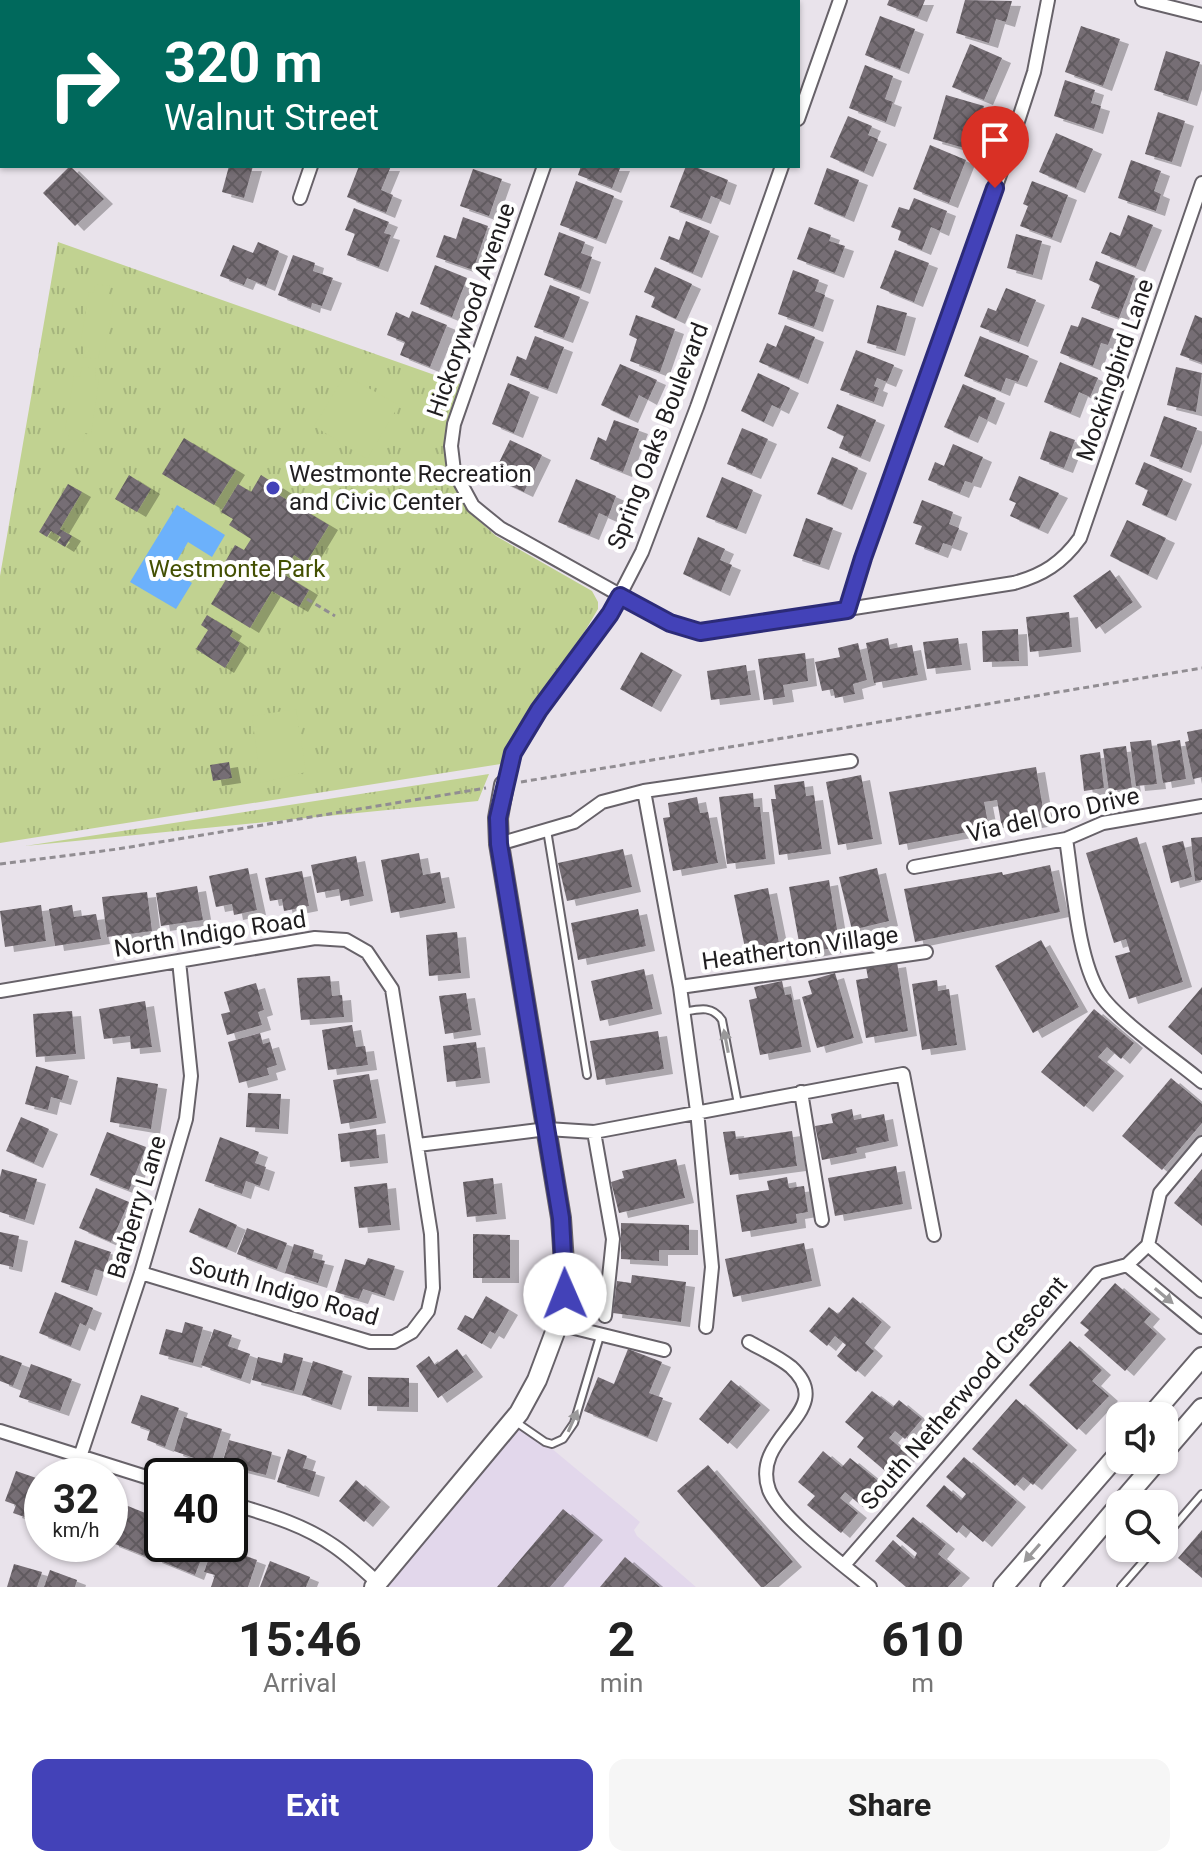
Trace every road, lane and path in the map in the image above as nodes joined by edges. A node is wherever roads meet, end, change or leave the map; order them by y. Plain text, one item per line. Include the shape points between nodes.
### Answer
1 (840, 0) edge
2 (1048, 0) edge
3 (1142, 0) edge
4 (1202, 15) edge
5 (800, 113) edge
6 (310, 168) edge
7 (543, 168) edge
8 (781, 168) edge
9 (1202, 183) edge
10 (300, 198) dead end
11 (1196, 220) edge
12 (620, 596) junction
13 (307, 599) dead end
14 (847, 610) junction
15 (335, 616) dead end
16 (1202, 668) edge
17 (851, 761) dead end
18 (504, 785) junction
19 (644, 791) junction
20 (1202, 806) edge
21 (547, 830) junction
22 (1066, 839) junction
23 (499, 844) junction
24 (0, 864) edge
25 (914, 867) dead end
26 (926, 952) dead end
27 (179, 961) junction
28 (680, 987) junction
29 (0, 991) edge
30 (683, 1012) junction
31 (587, 1075) dead end
32 (1202, 1082) edge
33 (801, 1092) junction
34 (738, 1104) junction
35 (697, 1111) junction
36 (547, 1129) junction
37 (594, 1132) junction
38 (1202, 1143) edge
39 (418, 1145) junction
40 (822, 1220) dead end
41 (934, 1235) dead end
42 (1148, 1245) junction
43 (1127, 1265) junction
44 (141, 1273) junction
45 (1202, 1291) edge
46 (605, 1316) dead end
47 (558, 1324) junction
48 (706, 1327) dead end
49 (1202, 1327) edge
50 (600, 1334) junction
51 (749, 1342) dead end
52 (664, 1350) dead end
53 (1202, 1357) edge
54 (1163, 1402) edge
55 (1202, 1408) edge
56 (513, 1420) junction
57 (0, 1431) edge
58 (1178, 1436) edge
59 (80, 1457) junction
60 (1106, 1468) edge
61 (1146, 1474) edge
62 (144, 1477) edge
63 (1132, 1490) edge
64 (1202, 1494) edge
65 (248, 1509) edge
66 (1065, 1516) junction
67 (1106, 1521) edge
68 (1178, 1522) edge
69 (1091, 1539) junction
70 (1143, 1562) edge
71 (844, 1565) junction
72 (376, 1585) edge
73 (870, 1587) edge
74 (1003, 1587) edge
75 (1050, 1587) edge
76 (1121, 1587) edge

1 - 5 street
2 - 14 street via 1034,72 1006,158
3 - 4 street
6 - 10 street
7 - 12 street, Hickorywood Avenue via 454,424 454,471 473,506 500,528
8 - 12 street, Spring Oaks Boulevard via 656,520
9 - 11 street, Mockingbird Lane
11 - 14 street, Mockingbird Lane via 1080,538 1058,564 1014,583
12 - 14 street via 670,623 700,632
12 - 18 street, Spring Oaks Boulevard via 526,729
13 - 15 path
16 - 18 path
17 - 19 street
18 - 23 street, Spring Oaks Boulevard
18 - 24 path
19 - 21 street via 602,802 574,822
19 - 28 street, Heatherton Village
20 - 22 street, Via del Oro Drive via 1103,823
21 - 23 street
21 - 31 lane
22 - 25 street, Via del Oro Drive
22 - 32 street via 1086,959 1100,994
23 - 36 street, Spring Oaks Boulevard
26 - 28 street, Heatherton Village
27 - 29 street, North Indigo Road
27 - 39 street, North Indigo Road via 315,938 346,940 367,952 392,989
27 - 44 street, Barberry Lane via 191,1076 186,1119
28 - 30 street, Heatherton Village
34 -> 30 lane via 722,1020 705,1009
30 - 35 street, Heatherton Village
33 - 34 street
33 - 40 street
33 - 41 street via 903,1074
34 - 35 street
35 - 37 street
35 - 48 street, Heatherton Village via 712,1267
36 - 37 street
36 - 39 street
36 - 47 street, Spring Oaks Boulevard via 564,1263 565,1294
37 - 46 street via 613,1239
38 - 42 street via 1160,1193
39 - 44 street, South Indigo Road via 433,1288 428,1311 412,1332 394,1342 370,1342
42 - 43 street
42 - 45 street
43 -> 49 street
43 - 71 street, South Netherwood Crescent via 1098,1273
44 - 59 street, Barberry Lane
47 - 50 street
47 - 56 street, Spring Oaks Boulevard via 537,1380
50 - 52 street
56 -> 50 lane via 545,1442 563,1439 574,1423
51 - 71 street via 788,1365 802,1379 807,1396 802,1411 769,1454 769,1491 782,1510
53 - 54 street
55 - 58 street
56 - 72 street, Spring Oaks Boulevard
57 - 59 street
59 - 62 street
60 - 66 street
61 - 63 street
64 - 68 lane
65 - 72 street via 312,1532
66 - 69 street
66 -> 74 street
67 - 69 street
69 - 75 street
70 - 76 lane
71 - 73 street

